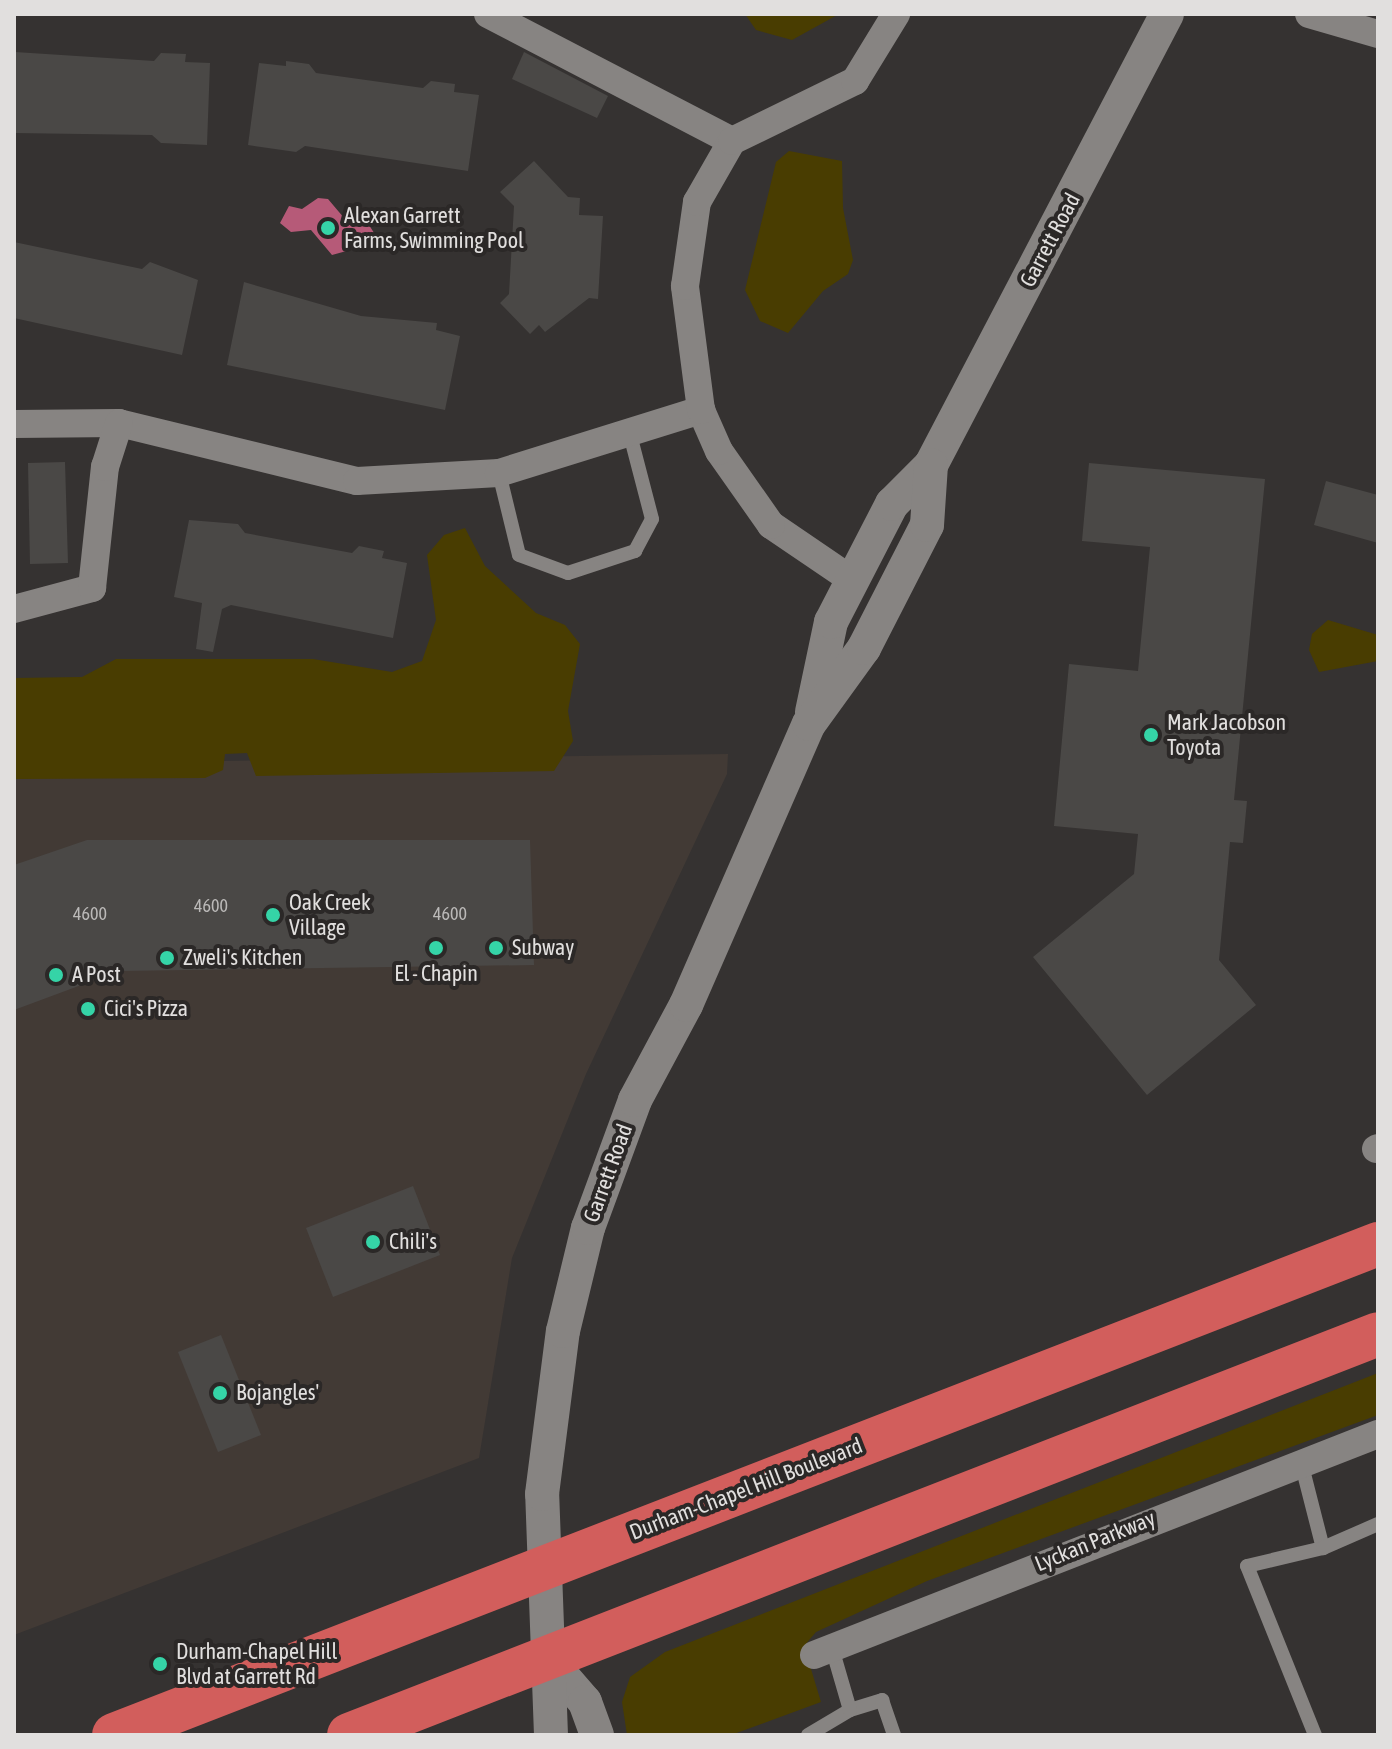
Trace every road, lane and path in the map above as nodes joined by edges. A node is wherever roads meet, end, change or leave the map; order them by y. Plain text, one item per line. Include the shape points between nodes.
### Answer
1 (488, 14) edge
2 (896, 14) edge
3 (1167, 14) edge
4 (1309, 14) edge
5 (1378, 34) edge
6 (732, 141) junction
7 (701, 410) junction
8 (119, 423) junction
9 (14, 424) edge
10 (629, 431) junction
11 (931, 465) junction
12 (499, 473) junction
13 (852, 580) junction
14 (14, 609) edge
15 (809, 724) junction
16 (1378, 1244) edge
17 (1378, 1334) edge
18 (1378, 1434) edge
19 (1301, 1462) junction
20 (1378, 1524) edge
21 (1323, 1548) junction
22 (541, 1569) junction
23 (823, 1652) joint
24 (547, 1658) junction
25 (850, 1710) junction
26 (114, 1735) edge
27 (349, 1735) edge
28 (551, 1735) edge
29 (597, 1735) edge
30 (808, 1735) edge
31 (894, 1735) edge
32 (1315, 1735) edge

1 - 6 street via 514,22
2 - 6 street via 855,81
3 - 11 street, Garrett Road
4 - 5 street
6 - 7 street via 697,202 689,242 685,286
7 - 10 street
7 - 13 street via 719,451 771,525
8 - 9 street
8 - 12 street via 357,481
8 - 14 street via 105,467 92,588
10 - 12 street
10 - 12 lane via 652,519 635,551 568,573 519,555
11 - 13 street, Garrett Road via 892,504
11 - 15 street, Garrett Road via 927,525 864,648
13 - 15 street, Garrett Road via 831,622
15 - 22 street, Garrett Road via 686,1005 635,1100 588,1228 553,1389
16 - 22 highway, Durham-Chapel Hill Boulevard
17 - 24 highway
18 - 19 street, Lyckan Parkway
19 - 21 lane
19 - 23 street, Lyckan Parkway
20 - 21 lane
21 - 32 lane via 1247,1566
22 - 24 street, Garrett Road
22 - 26 highway, Durham-Chapel Hill Boulevard
23 - 25 lane
24 - 27 highway
24 - 28 street, Garrett Road
24 - 29 street via 585,1702
25 - 30 lane
25 - 31 lane via 882,1700

